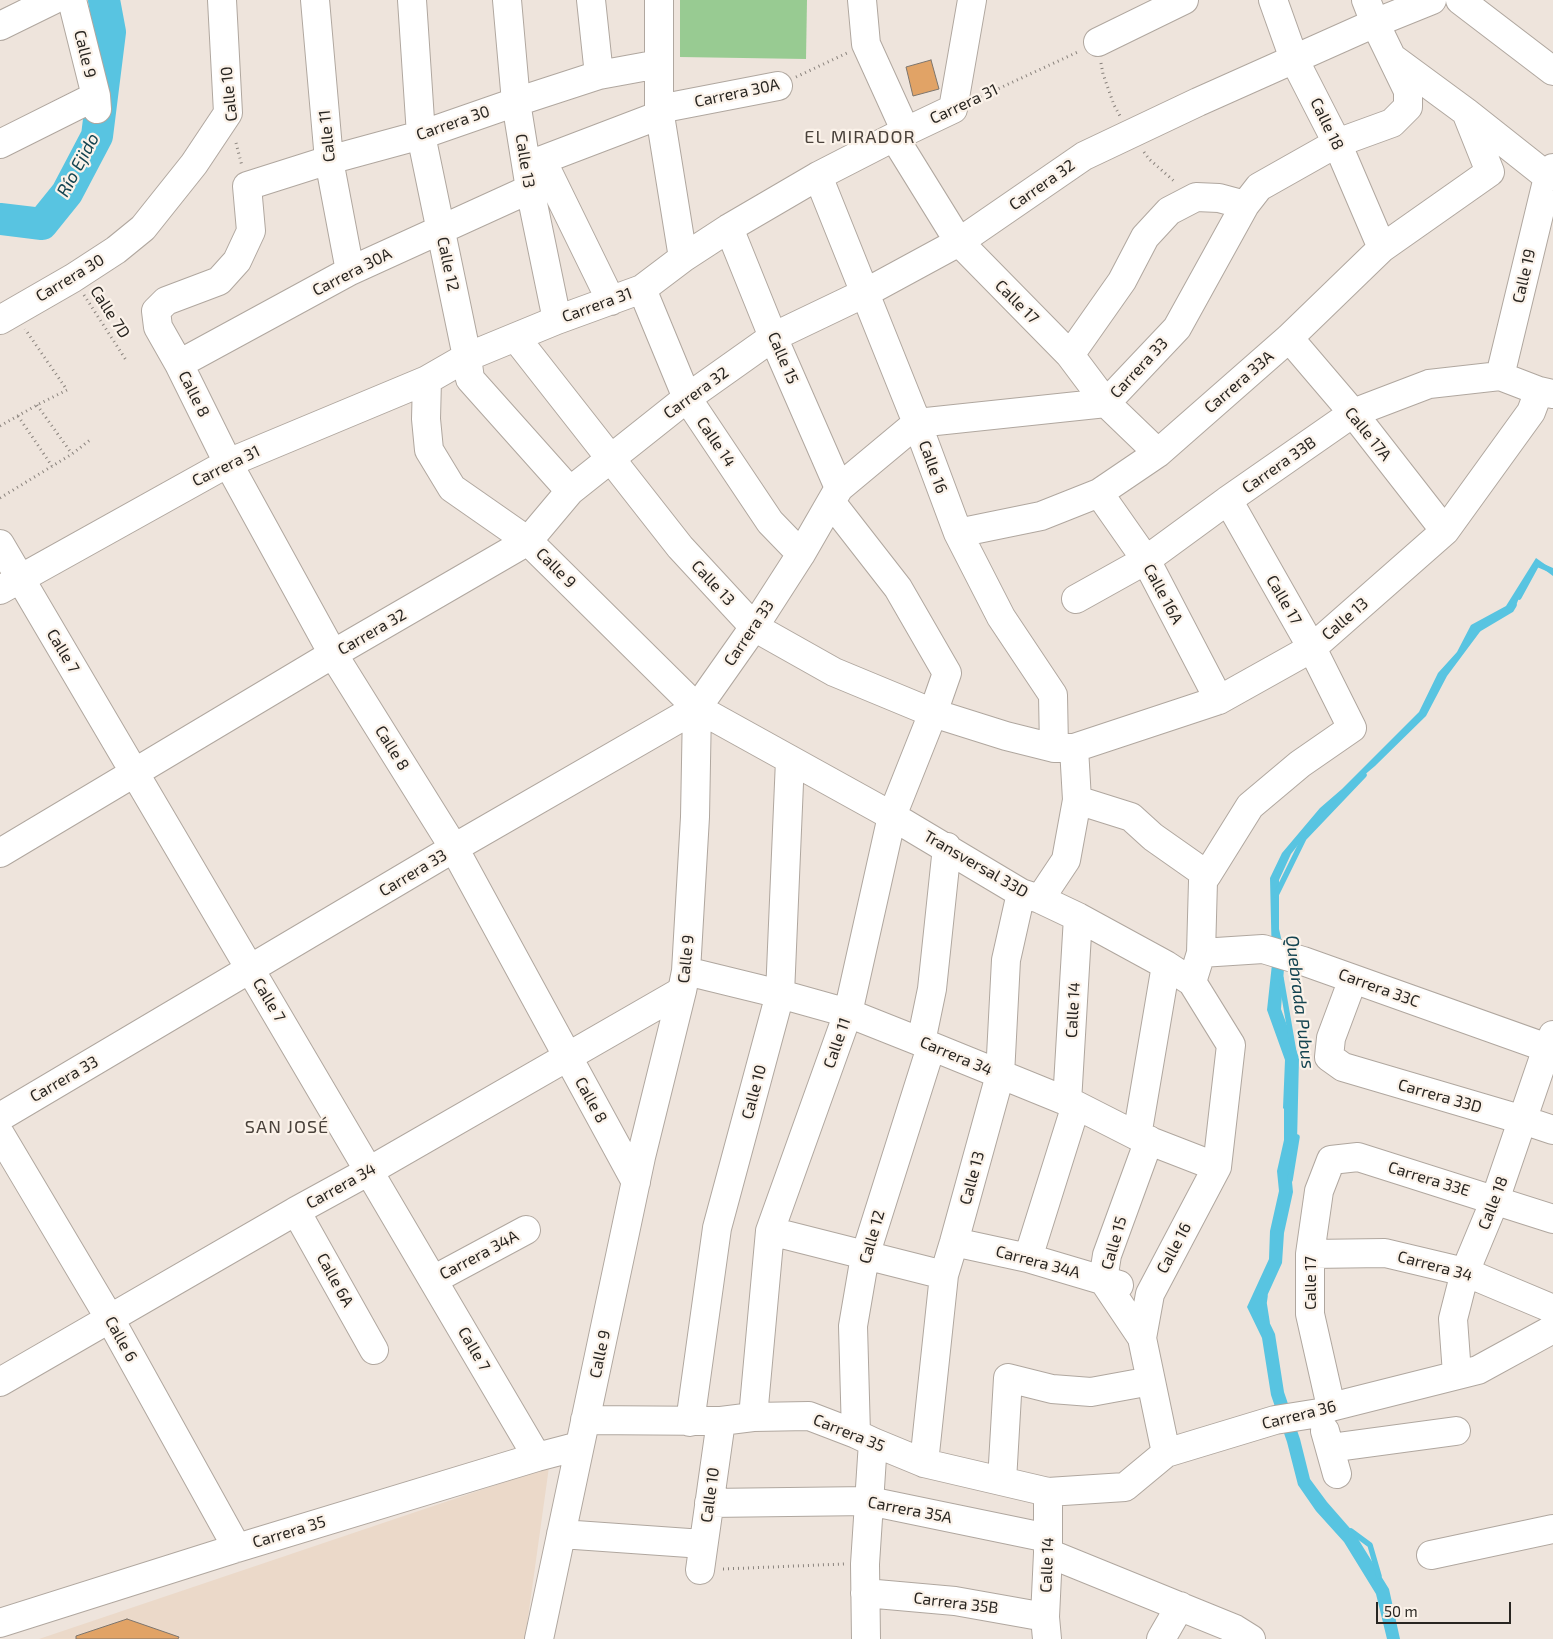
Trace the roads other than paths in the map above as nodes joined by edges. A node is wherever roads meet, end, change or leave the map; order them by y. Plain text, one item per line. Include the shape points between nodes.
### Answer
1 (53, 0) edge
2 (72, 0) edge
3 (222, 0) edge
4 (315, 0) edge
5 (412, 0) edge
6 (507, 0) edge
7 (592, 0) edge
8 (659, 0) edge
9 (862, 0) edge
10 (972, 0) edge
11 (1184, 0) edge
12 (1273, 0) edge
13 (1432, 0) edge
14 (1460, 0) edge
15 (1370, 11) edge
16 (0, 26) edge
17 (1098, 42) road end
18 (1391, 56) junction
19 (1294, 59) junction
20 (659, 64) junction
21 (1553, 71) edge
22 (599, 75) junction
23 (778, 86) road end
24 (516, 102) junction
25 (1408, 107) joint
26 (660, 112) junction
27 (1466, 112) junction
28 (228, 113) joint
29 (900, 134) junction
30 (421, 135) junction
31 (1337, 143) junction
32 (0, 144) edge
33 (329, 160) junction
34 (533, 171) junction
35 (1551, 172) edge
36 (818, 176) junction
37 (1244, 205) junction
38 (440, 228) junction
39 (729, 228) junction
40 (1543, 239) edge
41 (959, 242) junction
42 (1382, 248) junction
43 (683, 258) junction
44 (350, 271) junction
45 (642, 289) junction
46 (865, 293) junction
47 (611, 301) junction
48 (156, 310) joint
49 (7, 316) edge
50 (557, 320) junction
51 (774, 337) junction
52 (516, 338) junction
53 (1288, 338) junction
54 (1070, 355) junction
55 (467, 358) junction
56 (179, 364) junction
57 (1500, 376) junction
58 (427, 380) junction
59 (1546, 392) edge
60 (687, 398) junction
61 (1106, 403) junction
62 (1353, 413) junction
63 (917, 423) junction
64 (1158, 453) junction
65 (610, 458) junction
66 (228, 463) junction
67 (570, 491) junction
68 (1099, 494) junction
69 (835, 495) junction
70 (1228, 500) junction
71 (1445, 531) junction
72 (958, 533) junction
73 (528, 541) junction
74 (0, 544) edge
75 (800, 554) junction
76 (1146, 560) junction
77 (10, 584) edge
78 (1076, 599) dead end
79 (754, 627) junction
80 (1312, 648) junction
81 (333, 654) junction
82 (947, 673) joint
83 (1219, 700) junction
84 (697, 708) junction
85 (933, 713) junction
86 (1064, 748) junction
87 (790, 760) junction
88 (135, 772) junction
89 (1077, 800) junction
90 (892, 816) junction
91 (946, 847) junction
92 (454, 848) junction
93 (0, 853) edge
94 (1207, 874) junction
95 (1030, 896) junction
96 (1078, 917) junction
97 (1201, 953) junction
98 (1166, 965) junction
99 (251, 970) junction
100 (1353, 979) junction
101 (684, 981) junction
102 (1192, 982) junction
103 (780, 994) junction
104 (848, 1014) junction
105 (926, 1044) junction
106 (1551, 1044) edge
107 (1231, 1045) joint
108 (567, 1057) junction
109 (1000, 1075) junction
110 (1072, 1104) junction
111 (0, 1117) edge
112 (1523, 1120) junction
113 (1553, 1130) edge
114 (0, 1134) edge
115 (1143, 1138) junction
116 (1331, 1160) joint
117 (1217, 1167) junction
118 (369, 1171) junction
119 (636, 1182) junction
120 (1495, 1200) junction
121 (296, 1211) junction
122 (1553, 1220) edge
123 (526, 1230) dead end
124 (770, 1231) junction
125 (954, 1242) junction
126 (1310, 1254) junction
127 (865, 1256) junction
128 (1028, 1258) junction
129 (1464, 1272) junction
130 (944, 1275) junction
131 (433, 1280) junction
132 (1103, 1280) junction
133 (1150, 1294) junction
134 (1553, 1308) edge
135 (110, 1319) junction
136 (1553, 1329) edge
137 (1142, 1338) junction
138 (374, 1350) dead end
139 (1457, 1374) junction
140 (1151, 1381) junction
141 (0, 1382) edge
142 (1306, 1414) junction
143 (753, 1417) junction
144 (585, 1420) junction
145 (721, 1421) junction
146 (690, 1422) junction
147 (1456, 1431) dead end
148 (865, 1438) junction
149 (579, 1446) junction
150 (1330, 1448) junction
151 (1166, 1453) junction
152 (537, 1456) junction
153 (924, 1463) junction
154 (1337, 1474) dead end
155 (1002, 1481) junction
156 (1048, 1492) junction
157 (869, 1501) junction
158 (709, 1503) junction
159 (1553, 1529) edge
160 (561, 1534) junction
161 (1048, 1545) junction
162 (237, 1548) junction
163 (1431, 1555) dead end
164 (865, 1593) junction
165 (1180, 1606) junction
166 (0, 1623) edge
167 (1050, 1632) edge
168 (539, 1639) edge
169 (866, 1639) edge
170 (1161, 1639) edge
171 (1251, 1639) edge

1 - 16 street
2 - 32 street, Calle 9 via 96,103
3 - 28 street, Calle 10
4 - 33 street, Calle 11
5 - 30 street, Calle 12
6 - 24 street, Calle 13
7 - 22 street
8 - 20 street
9 - 29 street, Calle 17 via 866,44
10 - 29 street, Carrera 31 via 953,109
11 - 17 street
12 - 19 street, Calle 18
13 - 15 street, Carrera 32
14 - 21 street
15 - 18 street, Calle 19
15 - 19 street, Carrera 32
18 - 25 street, Calle 19 via 1408,91
18 - 27 street, Calle 19
19 - 31 street, Calle 18
19 - 41 street, Carrera 32 via 1084,156
20 - 22 street, Carrera 30
20 - 26 street
22 - 24 street, Carrera 30
23 - 26 street, Carrera 30A
24 - 30 street, Carrera 30
24 - 34 street, Calle 13
25 - 31 street, Carrera 33 via 1392,123
26 - 34 street, Carrera 30A
26 - 43 street
27 - 35 street, Calle 19
27 - 42 street, Carrera 33A via 1490,172
28 - 49 street, Carrera 30 via 194,164 143,228 73,278
29 - 36 street, Carrera 31
29 - 41 street, Calle 17
30 - 33 street, Carrera 30
30 - 38 street, Calle 12
31 - 37 street, Carrera 33 via 1259,187
31 - 42 street, Calle 18
33 - 44 street, Calle 11
33 - 48 street, Carrera 30 via 247,186 251,232 237,261 219,281 166,301
34 - 38 street, Carrera 30A
34 - 47 street
34 - 50 street, Calle 13
35 - 40 street, Calle 19
36 - 39 street, Carrera 31
36 - 46 street, Calle 16
37 - 54 street via 1219,198 1196,197 1169,211 1145,237 1122,281
37 - 61 street, Carrera 33 via 1177,328
38 - 44 street, Carrera 30A
38 - 55 street, Calle 12
39 - 43 street, Carrera 31
39 - 51 street, Calle 15
40 - 57 street, Calle 19
41 - 46 street, Carrera 32
41 - 54 street, Calle 17
42 - 53 street, Carrera 33A
43 - 45 street, Carrera 31
44 - 56 street, Carrera 30A
45 - 47 street, Carrera 31
45 - 60 street, Calle 14
46 - 51 street, Carrera 32
46 - 63 street, Calle 16
47 - 50 street, Carrera 31
48 - 56 street, Calle 8 via 158,327
50 - 52 street, Carrera 31
51 - 60 street, Carrera 32
51 - 69 street, Calle 15
52 - 55 street, Carrera 31
52 - 65 street, Calle 13
53 - 62 street, Calle 17A
53 - 64 street, Carrera 33A
54 - 61 street, Calle 17
55 - 58 street, Carrera 31
55 - 67 street, Calle 12 via 470,379
56 - 66 street, Calle 8
57 - 59 street
57 - 62 street, Carrera 33B via 1429,384
58 - 66 street, Carrera 31
58 - 73 street, Calle 9 via 429,450 452,488
59 - 71 street, Calle 13
60 - 65 street, Carrera 32
60 - 75 street, Calle 14 via 770,522
61 - 63 street, Carrera 33
61 - 64 street, Calle 17
62 - 70 street, Carrera 33B
62 - 71 street, Calle 17A
63 - 69 street, Carrera 33
63 - 72 street, Calle 16
64 - 68 street, Carrera 33A
65 - 67 street, Carrera 32
65 - 79 street, Calle 13 via 680,547
66 - 77 street, Carrera 31
66 - 81 street, Calle 8
67 - 73 street, Carrera 32
68 - 72 street, Carrera 33A via 1041,516
68 - 76 street, Calle 16A
69 - 75 street, Carrera 33
69 - 82 street, Calle 15 via 898,588
70 - 76 street, Carrera 33B
70 - 80 street, Calle 17
71 - 80 street, Calle 13
72 - 86 street, Calle 16 via 1001,617 1053,695
73 - 81 street, Carrera 32
73 - 84 street, Calle 9
74 - 77 street, Calle 7
75 - 79 street, Carrera 33
76 - 78 street, Carrera 33B
76 - 83 street, Calle 16A
77 - 88 street, Calle 7
79 - 84 street, Carrera 33
79 - 85 street, Calle 13 via 834,672
80 - 83 street, Calle 13
80 - 94 street, Calle 17 via 1352,728 1300,764 1250,806
81 - 88 street, Carrera 32
81 - 92 street, Calle 8
82 - 85 street, Calle 11
83 - 86 street, Calle 13
84 - 87 street, Transversal 33D
84 - 92 street, Carrera 33
84 - 101 street, Calle 9 via 695,817
85 - 86 street, Calle 13 via 1006,736
85 - 90 street, Calle 11
86 - 89 street, Calle 13
87 - 90 street, Transversal 33D
87 - 103 street, Calle 10
88 - 93 street, Carrera 32
88 - 99 street, Calle 7
89 - 94 street via 1131,817 1153,837
89 - 95 street, Calle 13 via 1066,860
90 - 91 street, Transversal 33D
90 - 104 street, Calle 11
91 - 95 street, Transversal 33D
91 - 105 street, Calle 12
92 - 99 street, Carrera 33
92 - 108 street, Calle 8
94 - 97 street via 1203,881
95 - 96 street, Transversal 33D
95 - 109 street, Calle 13 via 1006,960
96 - 98 street, Transversal 33D
96 - 110 street, Calle 14
97 - 100 street, Carrera 33C via 1284,955
97 - 102 street
98 - 102 street, Transversal 33D
98 - 115 street, Calle 15
99 - 111 street, Carrera 33
99 - 118 street, Calle 7
100 - 106 street, Carrera 33C
100 - 112 street, Carrera 33D via 1331,1038 1329,1057 1343,1067
101 - 103 street, Carrera 34
101 - 108 street, Carrera 34
101 - 119 street, Calle 9
102 - 107 street, Transversal 33D
103 - 104 street, Carrera 34
103 - 146 street, Calle 10 via 718,1228
104 - 105 street, Carrera 34
104 - 124 street, Calle 11
105 - 109 street, Carrera 34
105 - 127 street, Calle 12
106 - 112 street, Calle 18
107 - 117 street, Calle 16
108 - 118 street, Carrera 34
108 - 119 street, Calle 8
109 - 110 street, Carrera 34
109 - 125 street, Calle 13
110 - 115 street, Carrera 34
110 - 128 street, Calle 14
112 - 113 street, Carrera 33D
112 - 120 street, Calle 18
114 - 135 street, Calle 6
115 - 117 street, Carrera 34
115 - 132 street, Calle 15 via 1107,1255
116 - 120 street, Carrera 33E via 1358,1158
116 - 126 street, Calle 17 via 1319,1191
117 - 133 street, Calle 16
118 - 121 street, Carrera 34
118 - 131 street, Calle 7
119 - 144 street, Calle 9
120 - 122 street, Carrera 33E
120 - 129 street, Calle 18
121 - 135 street, Carrera 34
121 - 138 street, Calle 6A
123 - 131 street, Carrera 34A
124 - 127 street
124 - 143 street, Calle 11
125 - 128 street, Carrera 34A
125 - 130 street, Calle 13
126 - 129 street, Carrera 34 via 1384,1253
126 - 142 street, Calle 17
127 - 130 street
127 - 148 street, Calle 12 via 854,1326
128 - 132 street, Carrera 34A
129 - 134 street, Carrera 34
129 - 139 street, Calle 18 via 1453,1319
130 - 153 street, Calle 13
131 - 152 street, Calle 7
132 - 133 street, Carrera 34A
132 - 137 street, Calle 15
133 - 137 street, Calle 16
135 - 141 street, Carrera 34
135 - 162 street, Calle 6
136 - 139 street, Carrera 36 via 1478,1370
137 - 140 street, Calle 16
139 - 142 street, Carrera 36
140 - 151 street, Calle 16
140 - 155 street via 1090,1392 1052,1389 1008,1378
142 - 150 street, Calle 17
142 - 151 street, Carrera 36
143 - 145 street, Carrera 35
143 - 148 street, Carrera 35 via 809,1416
144 - 146 street, Carrera 35
144 - 149 street, Calle 9
145 - 146 street, Carrera 35
145 - 158 street, Calle 10
147 - 150 street
148 - 153 street, Carrera 35
148 - 157 street, Calle 12
149 - 152 street, Carrera 35
149 - 160 street, Calle 9
150 - 154 street, Calle 17
151 - 156 street, Carrera 36 via 1125,1487
152 - 162 street, Carrera 35
153 - 155 street, Carrera 35
155 - 156 street, Carrera 35
156 - 161 street, Calle 14
157 - 158 street, Carrera 35A
157 - 161 street, Carrera 35A
157 - 164 street, Calle 12
158 - 160 street, Calle 10 via 701,1557
159 - 163 street
160 - 168 street, Calle 9
161 - 165 street, Carrera 35A
161 - 167 street, Calle 14
162 - 166 street, Carrera 35
164 - 167 street, Carrera 35B via 955,1601
164 - 169 street, Calle 12
165 - 170 street
165 - 171 street, Carrera 35A

